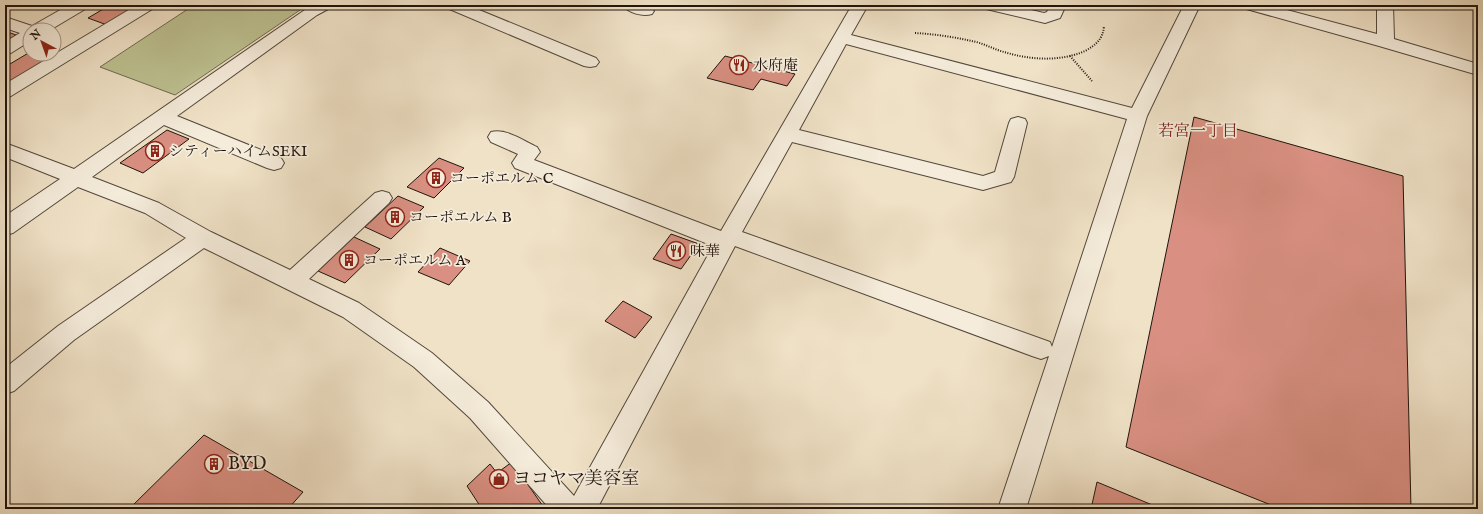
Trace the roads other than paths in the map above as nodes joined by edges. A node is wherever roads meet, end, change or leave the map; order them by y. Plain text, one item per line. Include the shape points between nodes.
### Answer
1 (81, 5) edge
2 (148, 5) edge
3 (324, 5) edge
4 (452, 5) edge
5 (631, 5) edge
6 (860, 5) edge
7 (991, 5) edge
8 (1058, 5) edge
9 (1192, 5) edge
10 (1249, 5) edge
11 (1385, 5) edge
12 (646, 11) dead end
13 (5, 22) edge
14 (52, 22) edge
15 (22, 28) edge
16 (842, 38) junction
17 (22, 39) edge
18 (1385, 42) junction
19 (5, 49) edge
20 (590, 62) dead end
21 (1478, 70) edge
22 (5, 92) edge
23 (1138, 116) junction
24 (162, 117) junction
25 (1018, 123) dead end
26 (787, 134) junction
27 (498, 137) dead end
28 (5, 150) edge
29 (274, 163) dead end
30 (76, 178) junction
31 (382, 198) dead end
32 (5, 227) edge
33 (203, 238) junction
34 (728, 239) junction
35 (293, 281) junction
36 (1041, 349) dead end
37 (5, 383) edge
38 (568, 509) edge
39 (582, 509) edge
40 (1012, 509) edge

1 - 14 street
2 - 22 street
3 - 24 street
4 - 20 street
5 - 12 street
6 - 16 street
7 - 8 street via 1046,18 1054,15
9 - 23 street
10 - 18 street
11 - 18 street
13 - 15 street
16 - 23 street
16 - 26 street
17 - 19 street
18 - 21 street
23 - 40 street
24 - 29 street
24 - 30 street
25 - 26 street via 1004,177 984,183
26 - 34 street
27 - 34 street via 530,152 522,162
28 - 30 street
30 - 32 street
30 - 33 street via 152,208
31 - 35 street
33 - 35 street
33 - 37 street via 66,333
34 - 36 street
34 - 39 street
35 - 38 street via 351,310 423,360 479,410

